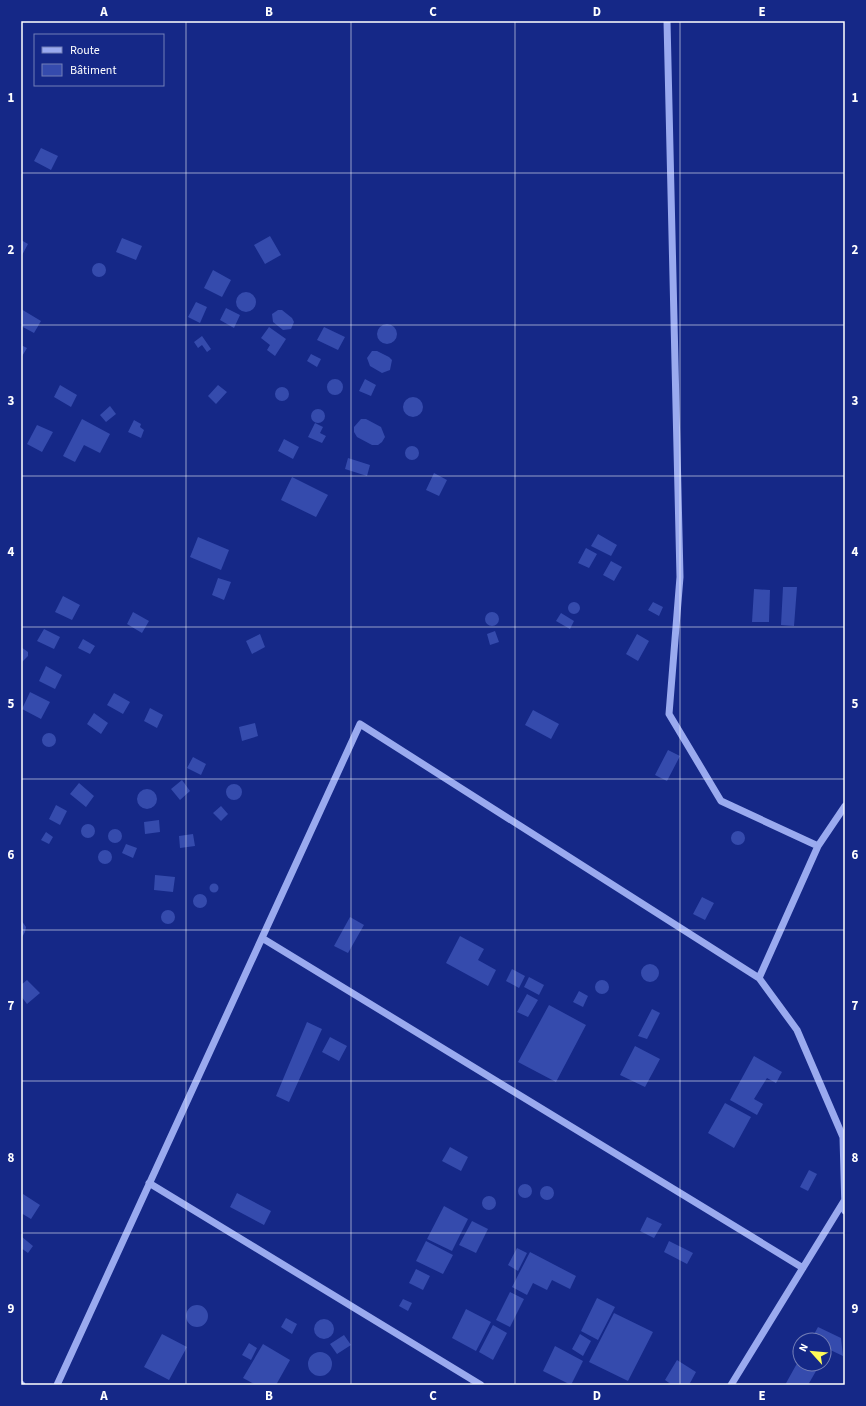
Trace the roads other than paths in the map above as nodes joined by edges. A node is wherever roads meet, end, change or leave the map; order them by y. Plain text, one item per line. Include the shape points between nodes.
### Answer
1 (667, 21) edge
2 (845, 806) edge
3 (818, 846) junction
4 (262, 938) junction
5 (759, 978) junction
6 (149, 1183) junction
7 (844, 1201) junction
8 (845, 1211) edge
9 (803, 1268) junction
10 (56, 1385) edge
11 (481, 1385) edge
12 (731, 1385) edge

1 - 3 street via 680,576 669,714 721,801
2 - 3 street
3 - 5 street
4 - 5 street via 360,724
4 - 6 street
4 - 9 street
5 - 7 street via 797,1030 843,1137
6 - 10 street
6 - 11 street
7 - 8 street
7 - 9 street
9 - 12 street

